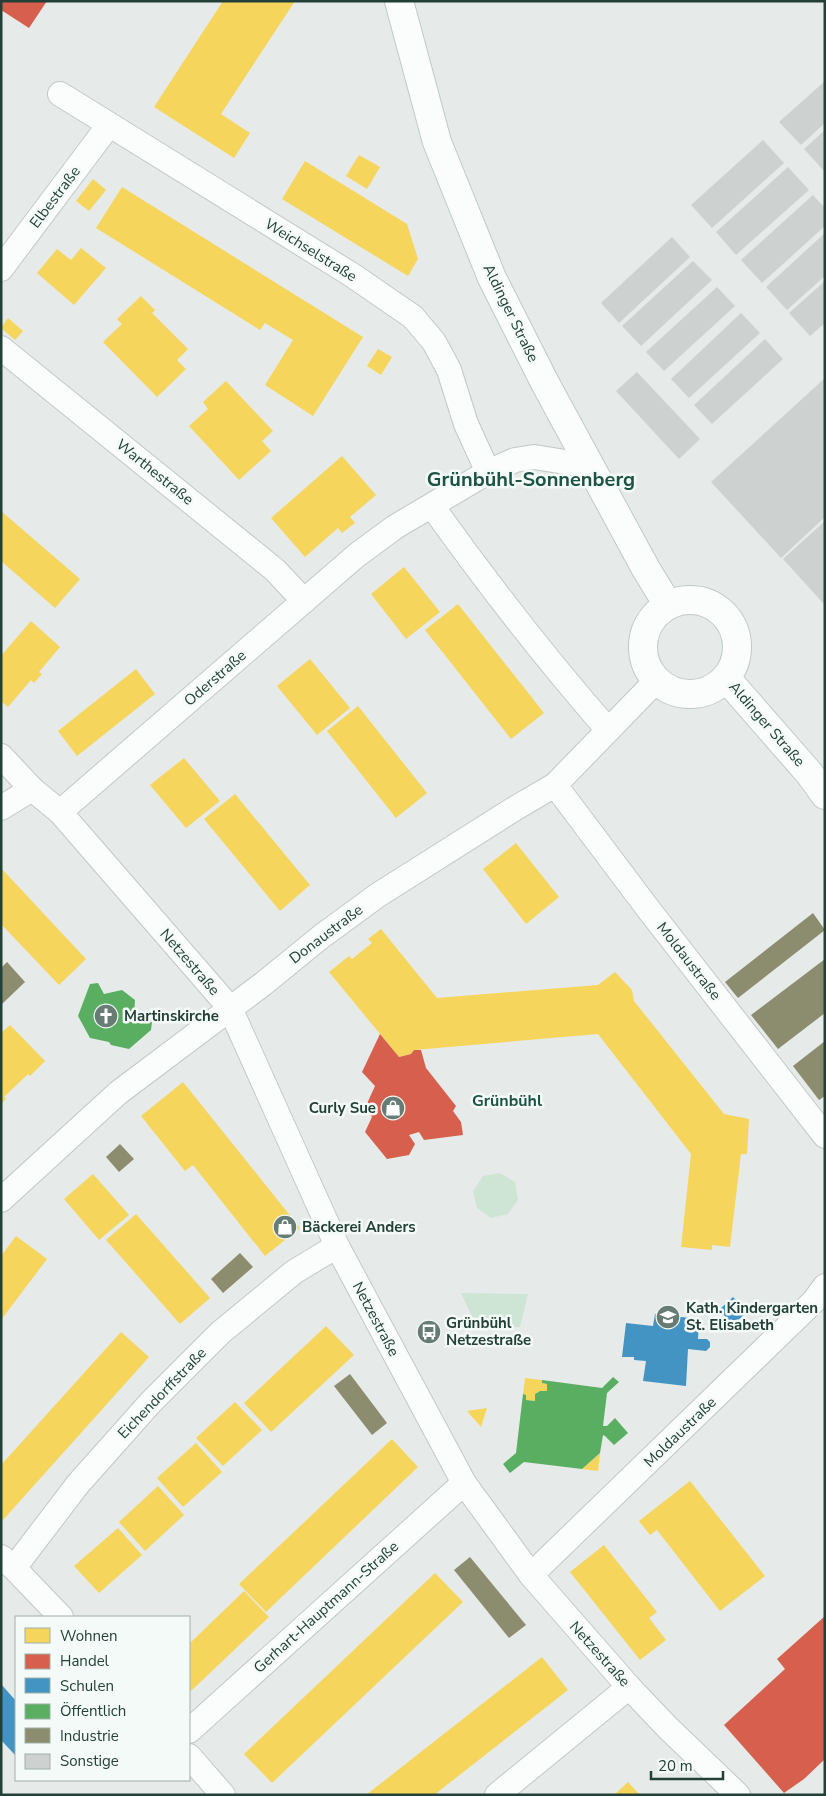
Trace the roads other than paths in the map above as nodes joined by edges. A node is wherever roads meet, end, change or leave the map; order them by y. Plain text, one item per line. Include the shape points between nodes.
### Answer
1 (399, 1) edge
2 (60, 94) dead end
3 (109, 125) junction
4 (1, 269) edge
5 (1, 348) edge
6 (590, 466) junction
7 (488, 472) junction
8 (432, 506) junction
9 (304, 601) junction
10 (668, 605) junction
11 (726, 678) junction
12 (656, 680) junction
13 (608, 730) junction
14 (1, 756) edge
15 (555, 785) junction
16 (32, 789) junction
17 (825, 795) edge
18 (1, 808) edge
19 (60, 812) junction
20 (230, 1008) junction
21 (825, 1136) edge
22 (1, 1200) edge
23 (337, 1246) junction
24 (825, 1286) edge
25 (464, 1483) junction
26 (8, 1563) edge
27 (531, 1576) junction
28 (60, 1616) edge
29 (629, 1687) junction
30 (190, 1730) edge
31 (190, 1757) edge
32 (223, 1795) edge
33 (497, 1795) edge
34 (738, 1795) edge

1 - 6 main road, Aldinger Straße via 437,142 468,221 492,278
2 - 3 street, Weichselstraße
3 - 4 street, Elbestraße
3 - 7 street, Weichselstraße via 352,275 413,317 434,342 449,370 466,424
5 - 9 street, Warthestraße via 275,570
6 - 7 street, Oderstraße via 534,458 514,460
6 - 10 main road, Aldinger Straße
7 - 8 street, Oderstraße
8 - 9 street, Oderstraße via 372,544
8 - 13 street
9 - 19 street, Oderstraße
10 - 11 main road via 683,600 699,600 715,606 727,618 734,628 737,654
10 - 12 main road via 647,626 643,640 645,661
11 - 12 main road via 714,688 692,694 669,689
11 - 17 main road, Aldinger Straße
12 - 13 street, Donaustraße
13 - 15 street, Donaustraße
14 - 16 street
15 - 20 street, Donaustraße via 378,895
15 - 21 street, Moldaustraße
16 - 18 street
16 - 19 street
19 - 20 street, Netzestraße
20 - 22 street, Donaustraße via 118,1093
20 - 23 street, Netzestraße
23 - 25 street, Netzestraße
23 - 26 street, Eichendorffstraße via 294,1272 220,1333 165,1388
24 - 27 street, Moldaustraße via 814,1301 722,1392
25 - 27 street, Netzestraße
25 - 30 street, Gerhart-Hauptmann-Straße
26 - 28 street
27 - 29 street, Netzestraße
29 - 33 street
29 - 34 street, Netzestraße
31 - 32 street

